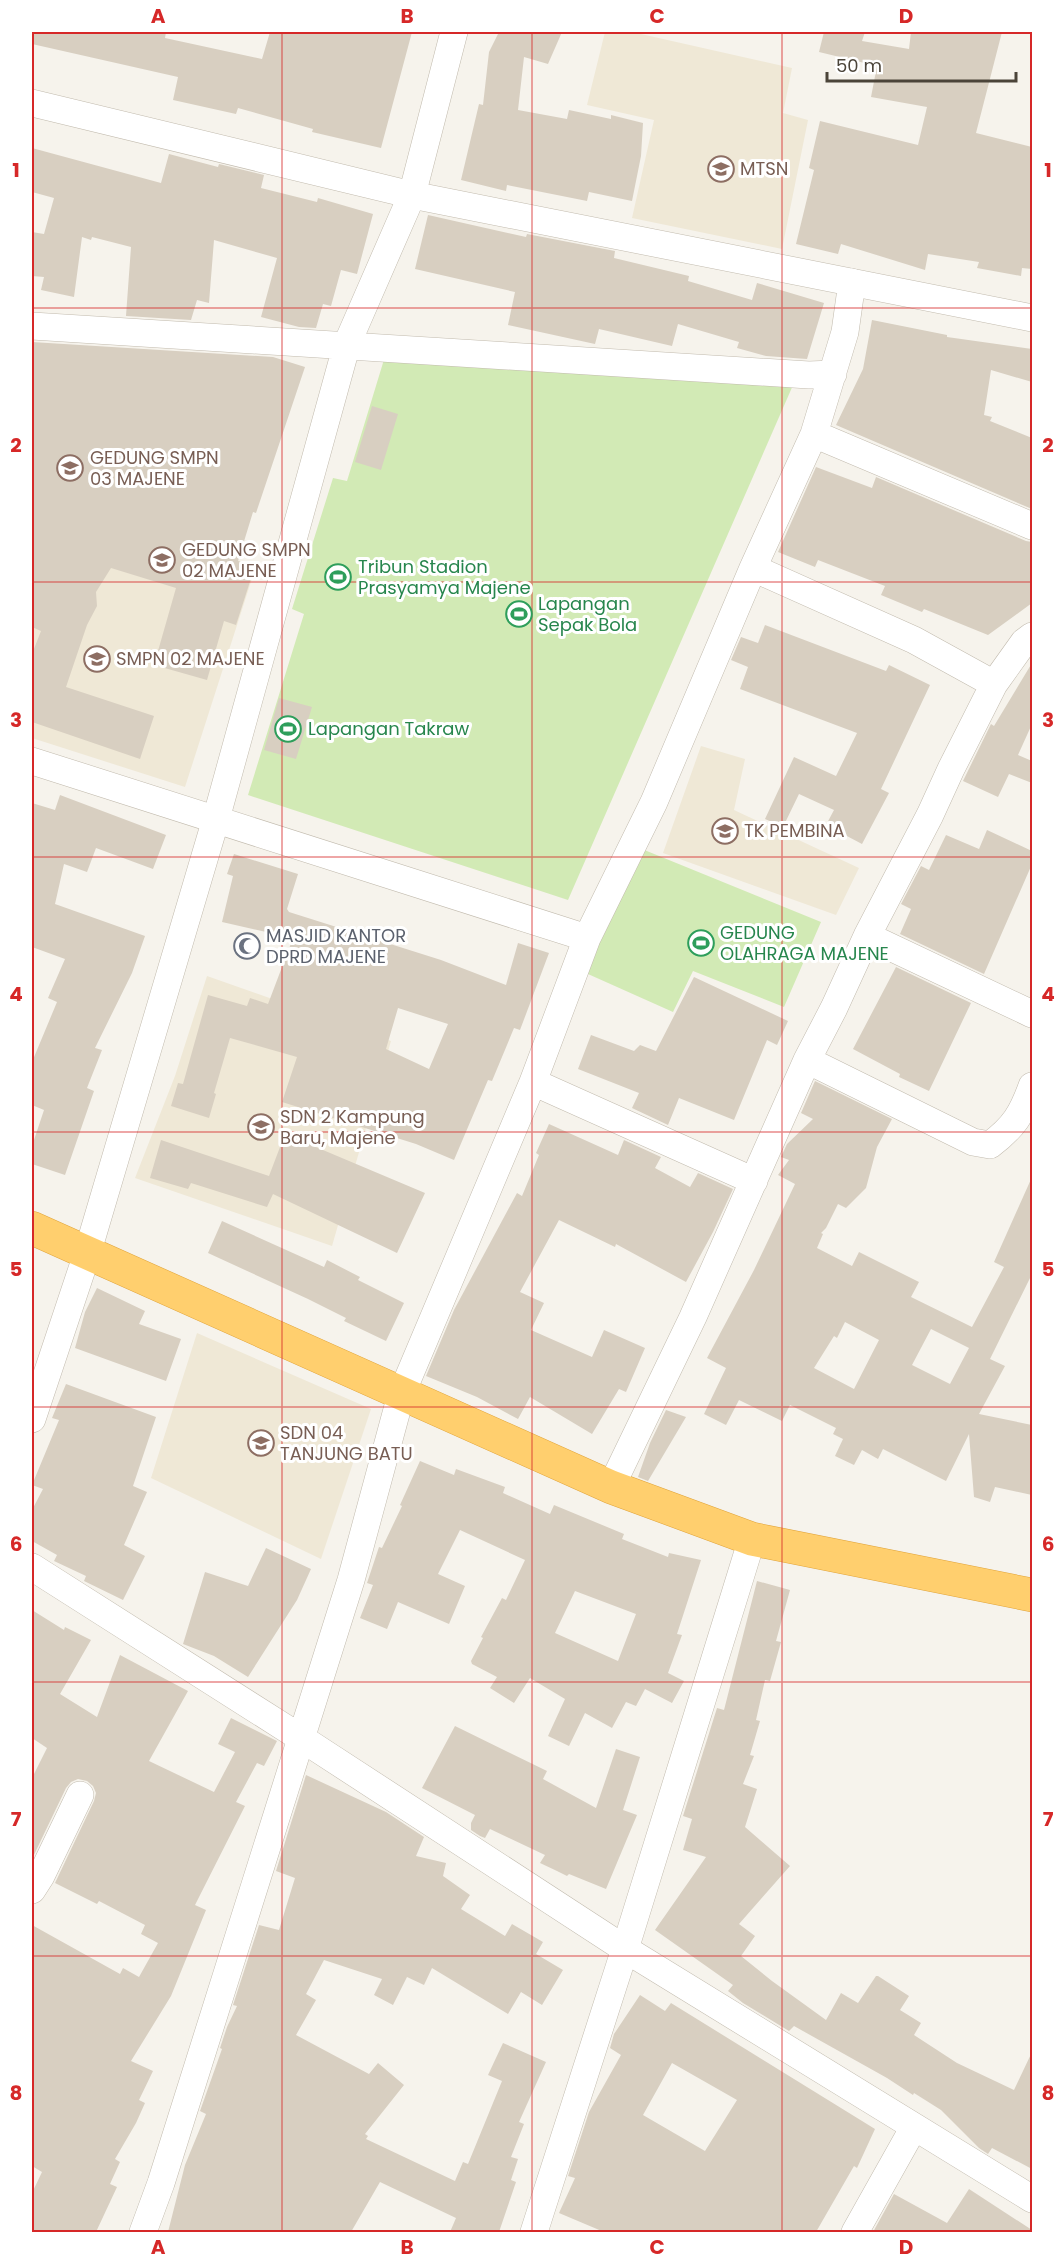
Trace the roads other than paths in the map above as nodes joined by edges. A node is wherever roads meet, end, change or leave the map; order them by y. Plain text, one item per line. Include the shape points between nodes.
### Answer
1 (454, 32) edge
2 (32, 103) edge
3 (412, 195) junction
4 (852, 282) junction
5 (1032, 318) edge
6 (32, 326) edge
7 (347, 344) junction
8 (833, 374) junction
9 (814, 434) junction
10 (1032, 526) edge
11 (753, 568) junction
12 (1032, 636) edge
13 (994, 684) junction
14 (32, 761) edge
15 (216, 819) junction
16 (867, 936) junction
17 (588, 938) junction
18 (1032, 1014) edge
19 (807, 1060) junction
20 (533, 1082) junction
21 (1032, 1086) edge
22 (754, 1181) junction
23 (32, 1228) edge
24 (87, 1254) junction
25 (401, 1395) junction
26 (32, 1419) edge
27 (611, 1487) junction
28 (752, 1539) junction
29 (32, 1567) edge
30 (1032, 1595) edge
31 (301, 1738) junction
32 (80, 1795) dead end
33 (32, 1890) edge
34 (625, 1949) junction
35 (914, 2127) junction
36 (1032, 2199) edge
37 (143, 2232) edge
38 (534, 2232) edge
39 (855, 2232) edge

1 - 3 street
2 - 3 street
3 - 4 street
3 - 7 street
4 - 5 street
4 - 8 street via 845,332
6 - 7 street
7 - 8 street
7 - 15 street
8 - 9 street
9 - 10 street
9 - 11 street
11 - 13 street via 914,640
11 - 17 street via 654,802
12 - 13 street
13 - 16 street
14 - 15 street
15 - 17 street
15 - 24 street
16 - 18 street
16 - 19 street
17 - 20 street
19 - 21 street via 973,1142 990,1145 1009,1131
19 - 22 street
20 - 22 street
20 - 25 street
22 - 27 street
23 - 24 highway
24 - 25 highway
24 - 26 street
25 - 27 highway
25 - 31 street via 351,1580
27 - 28 highway
28 - 30 highway
28 - 34 street
29 - 31 street
31 - 34 street
31 - 37 street
32 - 33 street
34 - 35 street
34 - 38 street
35 - 36 street
35 - 39 street

